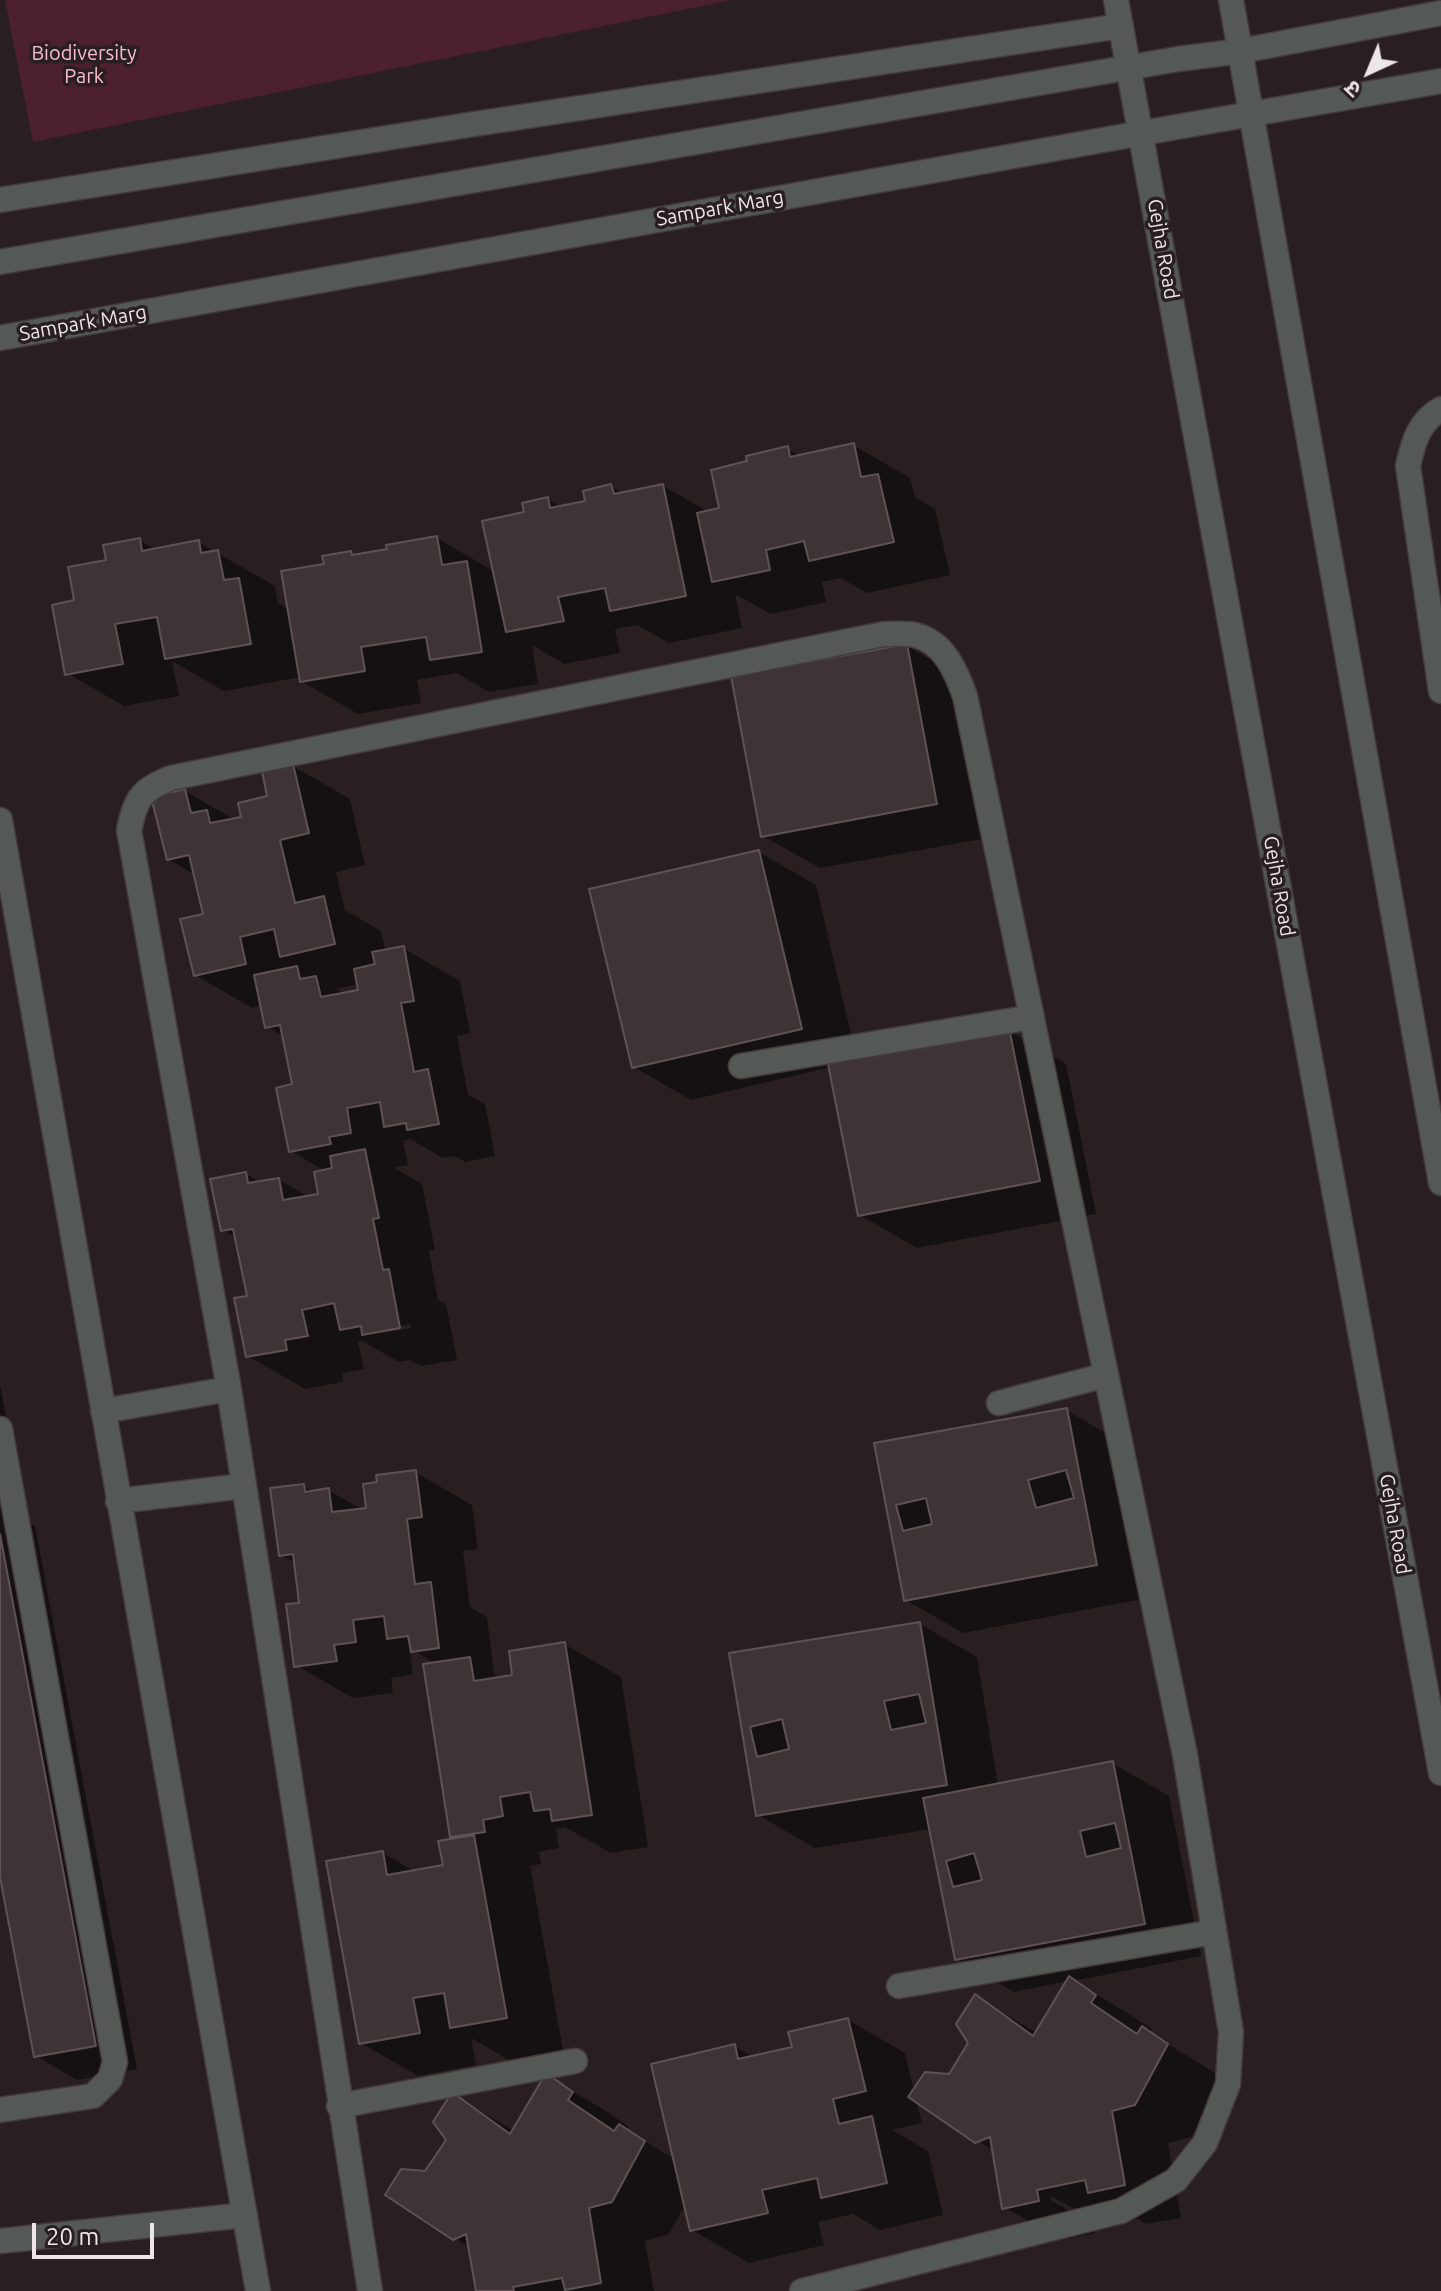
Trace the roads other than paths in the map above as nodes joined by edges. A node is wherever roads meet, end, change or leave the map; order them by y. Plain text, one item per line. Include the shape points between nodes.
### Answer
1 (1116, 0) edge
2 (1231, 0) edge
3 (1441, 13) edge
4 (1121, 26) junction
5 (1241, 51) junction
6 (1130, 69) junction
7 (1441, 81) edge
8 (1252, 115) junction
9 (1142, 133) junction
10 (0, 200) edge
11 (0, 262) edge
12 (0, 338) edge
13 (1441, 409) edge
14 (1441, 691) edge
15 (0, 820) edge
16 (1032, 1017) junction
17 (741, 1066) dead end
18 (1436, 1129) edge
19 (1441, 1183) edge
20 (1106, 1375) junction
21 (229, 1389) junction
22 (999, 1403) dead end
23 (103, 1411) junction
24 (1, 1445) edge
25 (243, 1486) junction
26 (118, 1501) junction
27 (1441, 1773) edge
28 (1214, 1932) junction
29 (899, 1986) dead end
30 (575, 2061) dead end
31 (339, 2106) junction
32 (0, 2110) edge
33 (245, 2215) junction
34 (0, 2241) edge
35 (258, 2291) edge
36 (370, 2291) edge
37 (802, 2291) edge

1 - 4 street, Gejha Road
2 - 5 street
3 - 5 street
4 - 6 street, Gejha Road
4 - 10 street
5 - 6 street
5 - 8 street
6 - 9 street, Gejha Road
6 - 11 street
7 - 8 street, Sampark Marg
8 - 9 street, Sampark Marg
8 - 18 street
9 - 12 street, Sampark Marg
9 - 27 street, Gejha Road
13 - 14 street via 1415,436 1408,466
15 - 23 street
16 - 17 street
16 - 20 street
16 - 21 street via 965,696 955,667 937,647 916,635 884,634 149,786 135,805 129,830
18 - 19 street
20 - 22 street
20 - 28 street via 1185,1755
21 - 23 street
21 - 25 street
23 - 26 street
24 - 32 street via 115,2062 110,2079 93,2096
25 - 26 street
25 - 31 street
26 - 33 street
28 - 29 street
28 - 37 street via 1231,2032 1228,2084 1205,2143 1176,2180 1121,2211
30 - 31 street
31 - 36 street
33 - 34 street
33 - 35 street

